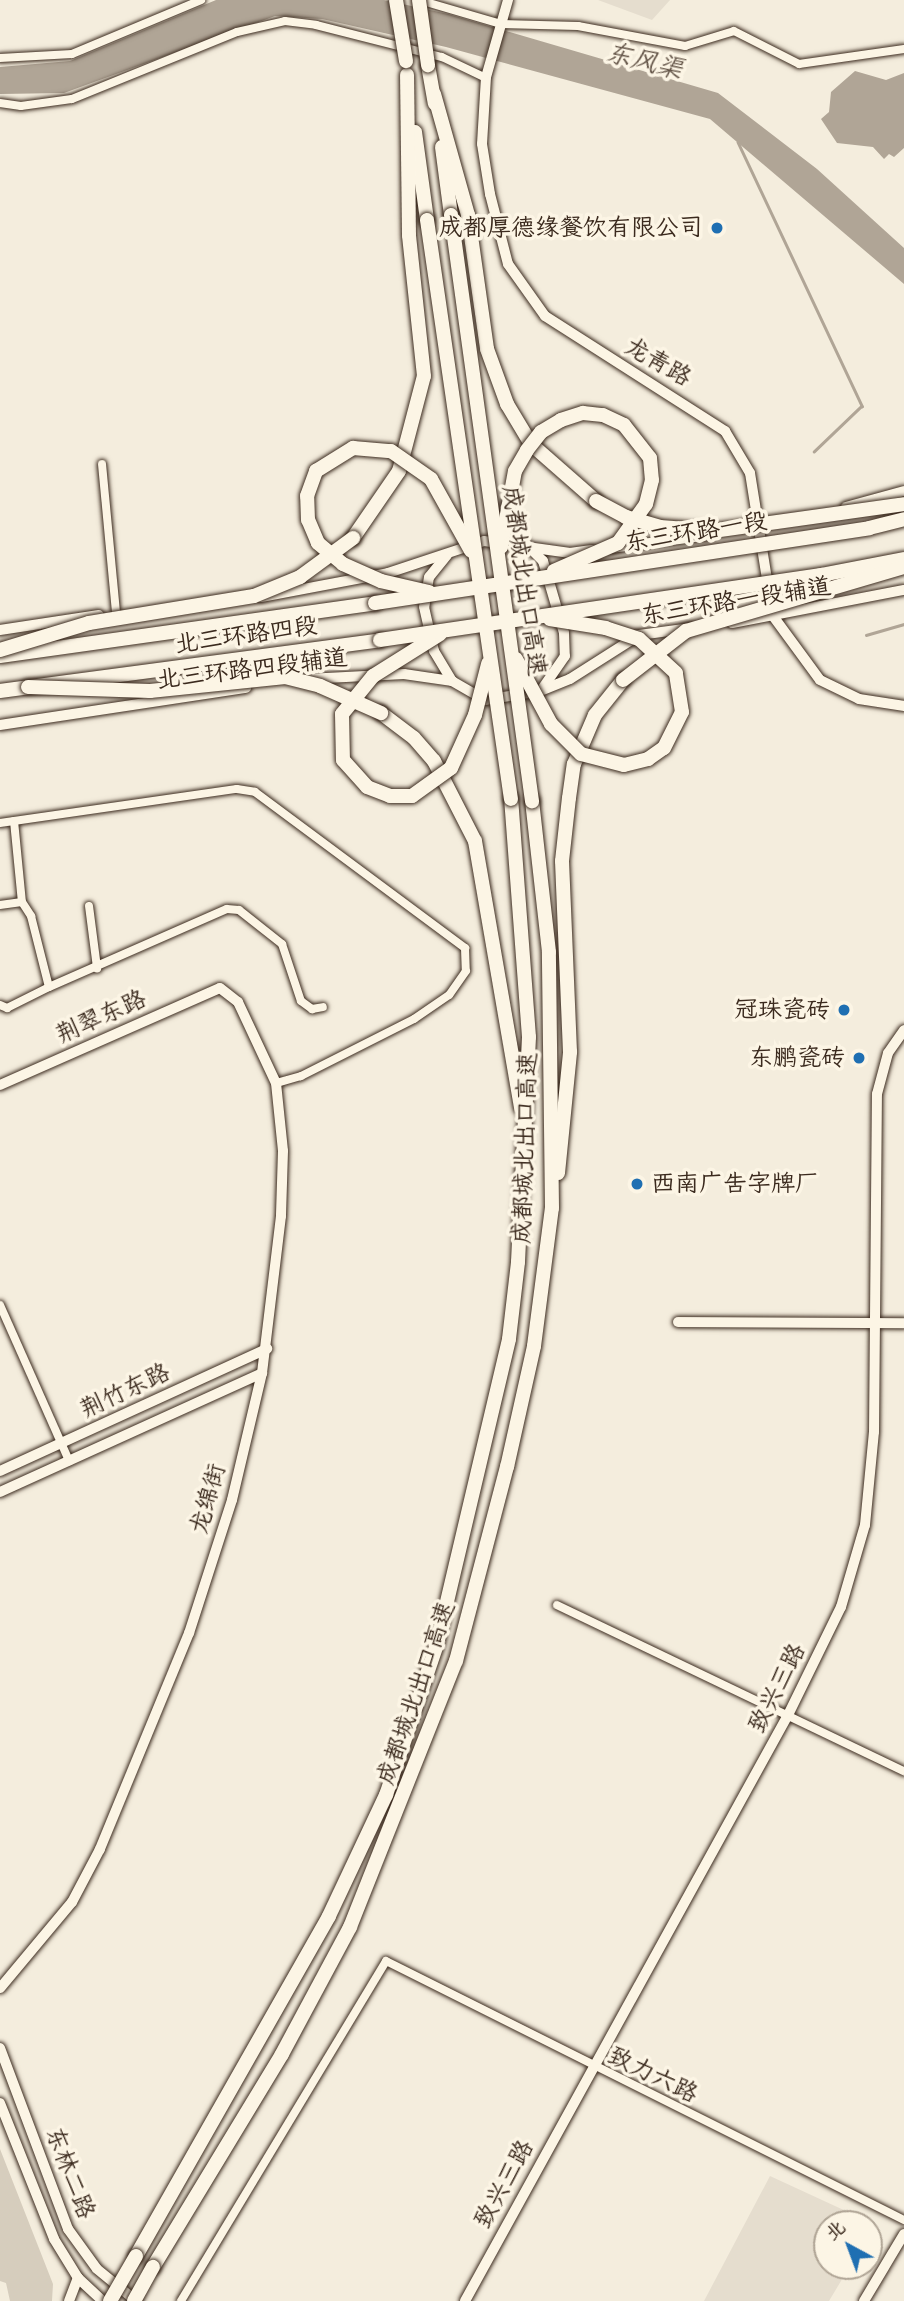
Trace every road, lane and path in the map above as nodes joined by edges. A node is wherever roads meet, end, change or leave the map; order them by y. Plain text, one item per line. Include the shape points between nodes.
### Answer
1 (201, 0) edge
2 (396, 0) edge
3 (419, 0) edge
4 (508, 0) edge
5 (501, 24) junction
6 (904, 49) edge
7 (0, 58) edge
8 (407, 68) junction
9 (486, 78) junction
10 (434, 94) junction
11 (0, 103) edge
12 (102, 464) dead end
13 (904, 491) edge
14 (904, 504) edge
15 (904, 519) edge
16 (759, 529) junction
17 (526, 544) junction
18 (451, 550) junction
19 (904, 559) edge
20 (499, 562) junction
21 (477, 565) junction
22 (904, 568) edge
23 (528, 581) junction
24 (494, 586) joint
25 (904, 590) edge
26 (438, 594) junction
27 (116, 612) junction
28 (535, 616) junction
29 (773, 616) junction
30 (0, 630) edge
31 (446, 630) junction
32 (510, 646) junction
33 (0, 650) edge
34 (0, 656) edge
35 (490, 656) junction
36 (452, 681) junction
37 (28, 687) junction
38 (0, 691) edge
39 (540, 691) junction
40 (504, 697) joint
41 (904, 706) edge
42 (0, 725) edge
43 (14, 821) junction
44 (0, 823) edge
45 (22, 902) junction
46 (0, 905) edge
47 (89, 906) dead end
48 (97, 968) junction
49 (49, 987) junction
50 (220, 988) joint
51 (0, 1005) edge
52 (323, 1007) dead end
53 (904, 1030) edge
54 (276, 1083) junction
55 (0, 1085) edge
56 (526, 1139) junction
57 (552, 1208) junction
58 (0, 1305) edge
59 (678, 1322) dead end
60 (875, 1322) junction
61 (904, 1323) edge
62 (267, 1349) junction
63 (262, 1373) junction
64 (61, 1444) junction
65 (69, 1461) junction
66 (0, 1471) edge
67 (0, 1492) edge
68 (557, 1605) dead end
69 (789, 1713) junction
70 (904, 1771) edge
71 (0, 1988) edge
72 (0, 2048) edge
73 (593, 2067) junction
74 (0, 2103) edge
75 (904, 2220) edge
76 (904, 2234) edge
77 (78, 2278) junction
78 (131, 2300) edge
79 (69, 2301) edge
80 (103, 2301) edge
81 (110, 2301) edge
82 (181, 2301) edge
83 (465, 2301) edge
84 (864, 2301) edge

1 - 7 street via 72,54
2 - 8 highway, 成都城北出口高速, bridge
3 - 5 street
3 - 10 highway, 成都城北出口高速, bridge
4 - 5 street, 龙青路
5 - 6 street via 578,26 685,46 734,31 799,64
5 - 9 street, 龙青路
8 - 21 highway, 成都城北出口高速, bridge
8 - 33 highway, bridge via 409,235 425,376 400,471 353,538 300,577 254,596 89,622
9 - 11 street via 442,57 316,24 285,22 237,32 72,99 21,106
9 - 16 street, 龙青路 via 484,156 489,194 514,274 545,316 725,430 750,473
10 - 14 highway, bridge via 468,215 487,349 507,404 531,444 596,501 626,517 660,527 713,531
10 - 20 highway, 成都城北出口高速, bridge
12 - 27 street
13 - 16 street
15 - 23 highway, 东三环路一段, bridge
16 - 17 street via 570,553
16 - 29 street, 龙青路
17 - 18 street via 484,541
17 - 39 street via 543,561 564,633 565,656
18 - 27 street via 387,573 311,591
18 - 36 street via 429,577 424,607 434,651
19 - 28 highway, bridge
20 - 23 highway, bridge via 515,471 541,432 583,413 603,415 624,425 650,458 652,480 635,524 618,542
20 - 32 highway, 成都城北出口高速, bridge
21 - 26 highway, bridge via 431,478 411,462 391,451 353,448 316,471 307,496 308,520 318,543 343,564 381,581
21 - 35 highway, 成都城北出口高速, bridge
22 - 57 highway, bridge via 686,631 623,680 595,715 573,764 562,861 570,1052 564,1144
23 - 24 highway, 东三环路一段, bridge
24 - 26 highway, 北三环路四段, bridge
25 - 29 street, 东三环路一段辅道
26 - 34 highway, 北三环路四段, bridge
27 - 30 street
28 - 31 highway, 北三环路四段, bridge
28 - 32 highway, bridge via 606,628 639,639 660,656 676,673 682,712 664,748 648,759 624,765 581,754 551,724
29 - 39 street, 东三环路一段辅道 via 639,635 570,679
29 - 41 street, 龙青路 via 820,680 859,699
31 - 35 highway, bridge via 373,676 342,714 343,760 367,787 390,796 412,796 451,768 475,715
31 - 37 highway, 北三环路四段, bridge
32 - 57 highway, 成都城北出口高速, bridge via 549,952
35 - 56 highway, 成都城北出口高速, bridge via 511,799 529,1037
36 - 40 street, 北三环路四段辅道 via 485,700
36 - 42 street, 北三环路四段辅道 via 404,674 307,679
37 - 38 highway, 北三环路四段
37 - 56 highway, bridge via 150,691 285,677 320,686 381,713 414,737 433,761 475,841
39 - 40 street, 东三环路一段辅道
43 - 44 street
43 - 45 street
43 - 54 street via 237,789 255,792 465,948 467,971 449,995 403,1025 301,1076
45 - 46 street
45 - 49 street via 31,916
47 - 48 street
48 - 49 street
48 - 52 street via 227,909 239,910 282,944 301,1001 312,1009
49 - 51 street via 7,1008
50 - 54 street, 龙绵街 via 237,1002
50 - 55 street, 荆翠东路
53 - 60 street, 致兴三路 via 888,1053 877,1094
54 - 62 street, 龙绵街 via 283,1151
56 - 81 highway, 成都城北出口高速, bridge via 509,1339 438,1644 386,1795 274,2021
57 - 78 highway, 成都城北出口高速, bridge via 534,1346 456,1661 350,1927 282,2054
58 - 64 street
59 - 60 street
60 - 61 street
60 - 69 street, 致兴三路 via 874,1433 866,1525 841,1607
62 - 63 street, 龙绵街
62 - 64 street, 荆竹东路
63 - 65 street
63 - 71 street, 龙绵街 via 232,1500 189,1633 100,1849 72,1902
64 - 65 street
64 - 66 street, 荆竹东路
65 - 67 street
68 - 69 street
69 - 70 street
69 - 73 street, 致兴三路
72 - 78 street, 东林二路 via 68,2229 97,2269
73 - 75 street, 致力六路
73 - 82 street, 致力六路 via 386,1961
73 - 83 street, 致兴三路
74 - 77 street, 东林二路 via 54,2239
76 - 84 street
77 - 79 street
77 - 80 street, 东林二路

